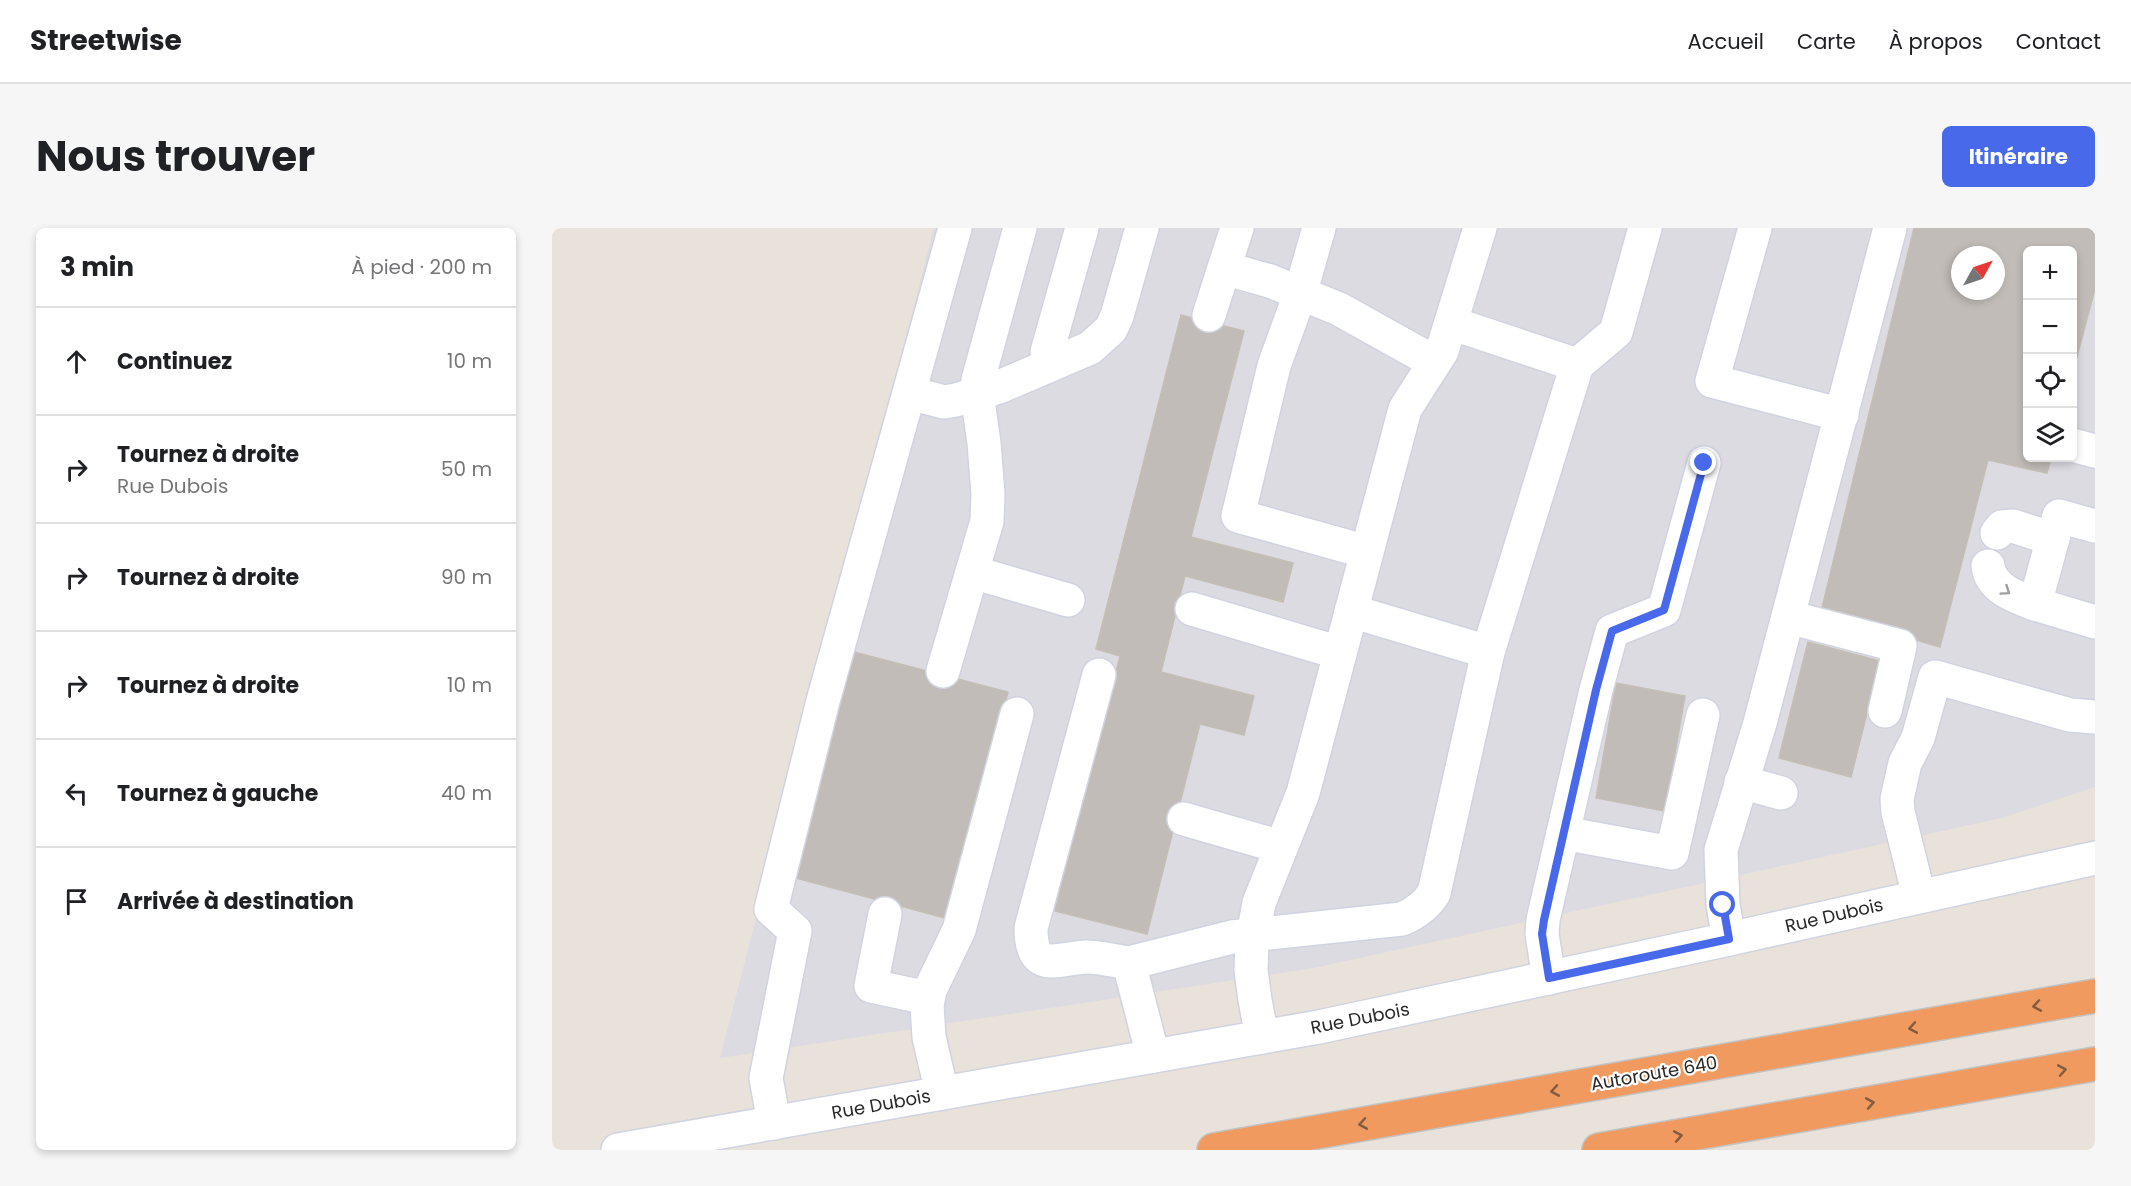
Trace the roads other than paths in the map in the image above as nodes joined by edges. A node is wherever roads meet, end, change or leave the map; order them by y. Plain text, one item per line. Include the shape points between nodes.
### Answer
1 (955, 228) edge
2 (1020, 228) edge
3 (1082, 228) edge
4 (1142, 228) edge
5 (1237, 228) edge
6 (1319, 228) edge
7 (1480, 228) edge
8 (1645, 228) edge
9 (1755, 228) edge
10 (1890, 228) edge
11 (1224, 268) junction
12 (1300, 294) junction
13 (1209, 315) dead end
14 (1450, 323) junction
15 (1434, 362) junction
16 (1577, 365) junction
17 (1048, 366) junction
18 (910, 393) junction
19 (977, 394) junction
20 (1842, 415) junction
21 (2077, 446) edge
22 (2095, 451) edge
23 (1704, 463) dead end
24 (2095, 526) edge
25 (1997, 533) dead end
26 (2053, 539) junction
27 (1367, 552) junction
28 (1988, 566) dead end
29 (972, 572) junction
30 (1068, 600) dead end
31 (2035, 604) junction
32 (1192, 609) dead end
33 (1351, 611) junction
34 (1788, 617) junction
35 (2095, 622) edge
36 (1488, 652) junction
37 (1340, 653) junction
38 (943, 671) dead end
39 (1099, 675) dead end
40 (1885, 711) dead end
41 (1017, 714) dead end
42 (1703, 715) dead end
43 (2095, 717) edge
44 (1741, 782) junction
45 (1781, 794) dead end
46 (1184, 819) dead end
47 (1563, 833) junction
48 (1281, 847) junction
49 (2095, 858) edge
50 (1918, 896) junction
51 (885, 914) dead end
52 (1253, 934) junction
53 (1729, 939) junction
54 (1129, 963) junction
55 (1549, 978) junction
56 (2095, 996) edge
57 (928, 998) junction
58 (1262, 1037) junction
59 (1153, 1056) junction
60 (2095, 1064) edge
61 (942, 1093) junction
62 (774, 1123) junction
63 (1280, 1144) edge
64 (618, 1150) edge
65 (1214, 1150) edge
66 (1599, 1150) edge

1 - 18 street
2 - 19 street via 982,360
3 - 17 street via 1047,352
4 - 17 street via 1111,329 1090,348
5 - 11 street
6 - 12 street
7 - 14 street
8 - 16 street via 1616,332
9 - 20 street via 1712,381
10 - 20 street
11 - 12 street
11 - 13 street
12 - 15 street via 1339,309
12 - 27 street via 1274,366 1238,516
14 - 15 street via 1442,351
14 - 16 street
15 - 27 street via 1405,409
16 - 36 street
17 - 19 street
18 - 19 street via 944,402
18 - 62 street via 823,701 771,909 795,931 765,1078
19 - 29 street via 988,511
20 - 34 street
21 - 22 street
23 - 47 street via 1664,610 1612,631
24 - 26 street via 2059,516
25 - 26 street via 2002,527 2013,526
26 - 31 street
27 - 33 street
28 -> 31 street via 1999,586
29 - 30 street
29 - 38 street
31 - 35 street
32 - 37 street
33 - 36 street
33 - 37 street
34 - 40 street via 1900,646
34 - 44 street
36 - 52 street via 1438,880 1428,903 1402,919
37 - 48 street via 1303,793
39 - 54 street via 1031,939 1037,956 1050,962 1090,957
41 - 57 street via 959,930
42 - 47 street via 1672,853
43 - 50 street via 2070,715 1935,677 1918,738 1905,763 1897,799
44 - 45 street
44 - 53 street via 1721,850
46 - 48 street
47 - 55 street via 1543,927
48 - 52 street via 1259,903
49 - 50 street, Rue Dubois
50 - 53 street, Rue Dubois
51 - 57 street via 871,986
52 - 54 street
52 - 58 street via 1251,970
53 - 55 street, Rue Dubois
54 - 59 street
55 - 58 street, Rue Dubois
56 -> 63 highway, Autoroute 640
57 - 61 street via 926,1017
58 - 59 street, Rue Dubois
59 - 61 street, Rue Dubois
66 -> 60 highway
61 - 62 street, Rue Dubois
62 - 64 street, Rue Dubois
63 - 65 highway, Autoroute 640

